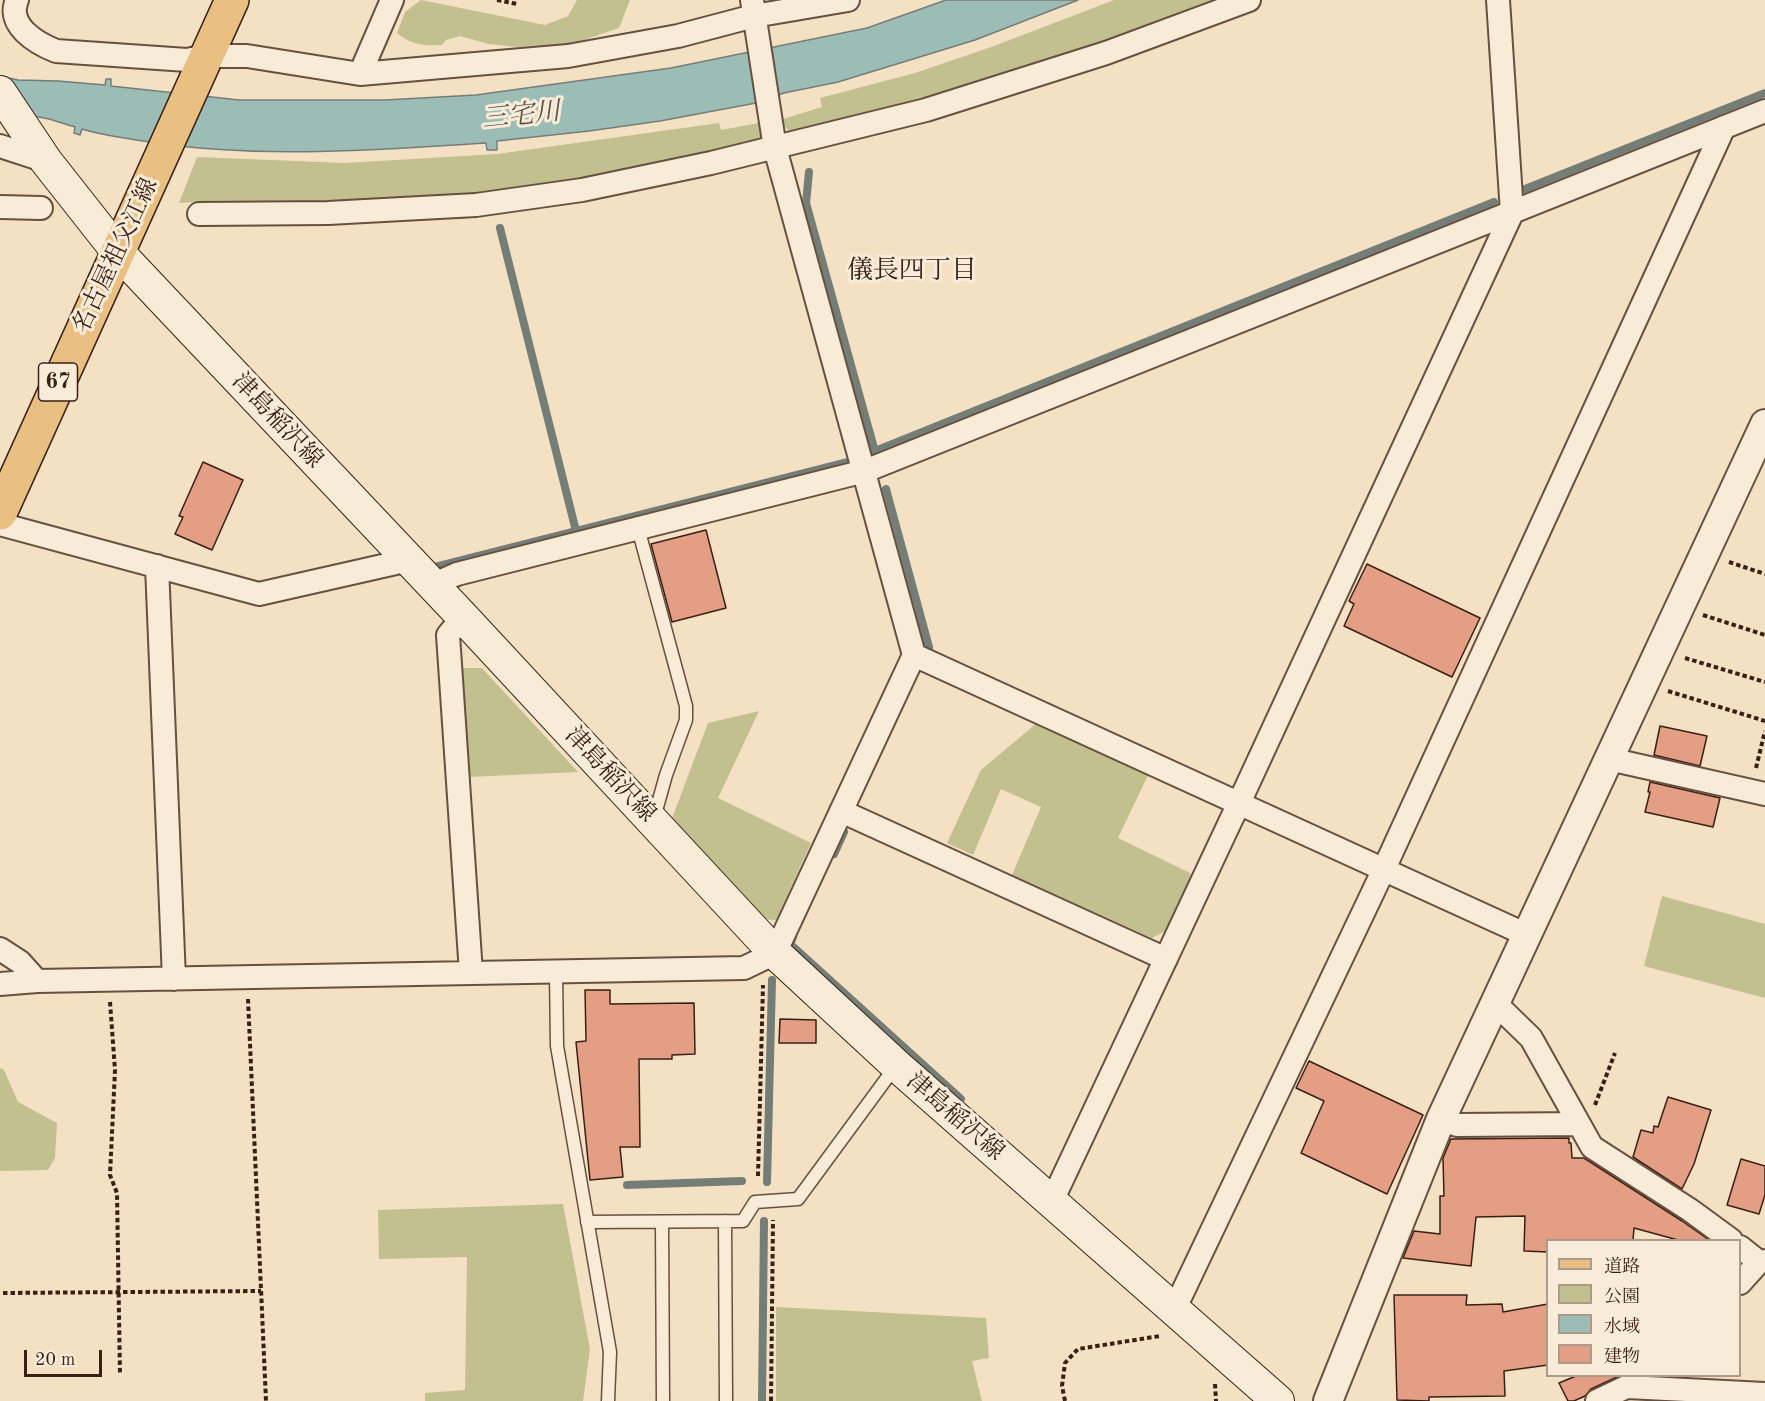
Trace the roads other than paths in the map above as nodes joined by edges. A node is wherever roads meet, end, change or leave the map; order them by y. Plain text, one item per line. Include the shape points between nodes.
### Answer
1 (17, 0) edge
2 (232, 0) edge
3 (392, 0) edge
4 (848, 0) edge
5 (1249, 0) edge
6 (1498, 0) edge
7 (754, 14) edge
8 (203, 64) junction
9 (360, 74) junction
10 (0, 92) edge
11 (1765, 111) edge
12 (1724, 127) junction
13 (0, 146) edge
14 (775, 148) junction
15 (39, 152) junction
16 (0, 207) edge
17 (41, 208) dead end
18 (1512, 213) junction
19 (199, 214) dead end
20 (117, 251) junction
21 (1765, 424) edge
22 (865, 471) junction
23 (0, 513) edge
24 (0, 524) edge
25 (638, 528) junction
26 (409, 560) junction
27 (157, 566) junction
28 (432, 585) junction
29 (463, 617) junction
30 (914, 655) junction
31 (1609, 759) junction
32 (1757, 792) edge
33 (1239, 803) junction
34 (841, 811) junction
35 (653, 821) junction
36 (1384, 869) junction
37 (1527, 934) junction
38 (0, 949) edge
39 (774, 953) junction
40 (1166, 959) junction
41 (556, 972) junction
42 (471, 973) junction
43 (174, 979) junction
44 (37, 981) junction
45 (0, 984) edge
46 (1495, 1003) junction
47 (896, 1065) junction
48 (1441, 1119) junction
49 (1581, 1129) junction
50 (1052, 1201) junction
51 (725, 1221) junction
52 (587, 1222) junction
53 (662, 1222) junction
54 (1730, 1239) edge
55 (1741, 1248) edge
56 (1762, 1261) edge
57 (1741, 1282) edge
58 (1183, 1315) junction
59 (1650, 1377) edge
60 (1627, 1387) junction
61 (1765, 1394) edge
62 (1739, 1397) edge
63 (608, 1401) edge
64 (663, 1401) edge
65 (726, 1401) edge
66 (1278, 1401) edge
67 (1328, 1401) edge
68 (1597, 1401) edge

1 - 8 street via 14,7 21,29 40,45 56,51
2 - 8 main road, 名古屋祖父江線 / 67
3 - 9 street
4 - 7 street
5 - 14 street via 1106,53 937,106
6 - 18 street
7 - 9 street via 678,36 568,56
7 - 14 street
8 - 9 street via 247,56
8 - 20 main road, 名古屋祖父江線 / 67
10 - 15 main road, 津島稲沢線
11 - 12 street
12 - 18 street
12 - 36 street
13 - 15 street
14 - 19 street via 582,190 476,205 328,213
14 - 22 street
15 - 20 main road, 津島稲沢線
16 - 17 street
18 - 22 street
18 - 33 street
20 - 23 main road, 名古屋祖父江線 / 67
20 - 26 main road, 津島稲沢線
21 - 31 street
22 - 25 street
22 - 30 street
24 - 27 street
25 - 28 street via 457,574
25 - 35 lane via 686,706 686,720
26 - 27 street via 259,594
26 - 28 main road, 津島稲沢線
27 - 43 street
28 - 29 main road, 津島稲沢線
29 - 35 main road, 津島稲沢線
29 - 42 street via 448,635
30 - 33 street
30 - 34 street
31 - 32 street
31 - 37 street
33 - 36 street
33 - 40 street
34 - 39 street
34 - 40 street
35 - 39 main road, 津島稲沢線
36 - 37 street
36 - 58 street
37 - 46 street
38 - 44 street via 20,962
39 - 41 street via 744,968
39 - 47 main road, 津島稲沢線
40 - 50 street
41 - 42 street
41 - 52 lane via 557,1046
42 - 43 street
43 - 44 street
44 - 45 street
46 - 48 street
46 - 49 street via 1531,1038
47 - 50 main road, 津島稲沢線
47 - 51 lane via 798,1199 755,1202 743,1221
48 - 49 street via 1457,1125
48 - 67 street
49 - 54 street via 1592,1147
50 - 58 main road, 津島稲沢線
51 - 53 lane
51 - 65 lane
52 - 53 lane
52 - 63 lane via 610,1352
53 - 64 lane
55 - 56 street
56 - 57 street
58 - 66 main road, 津島稲沢線
59 - 60 street
60 - 62 street
60 - 68 street
61 - 62 street

